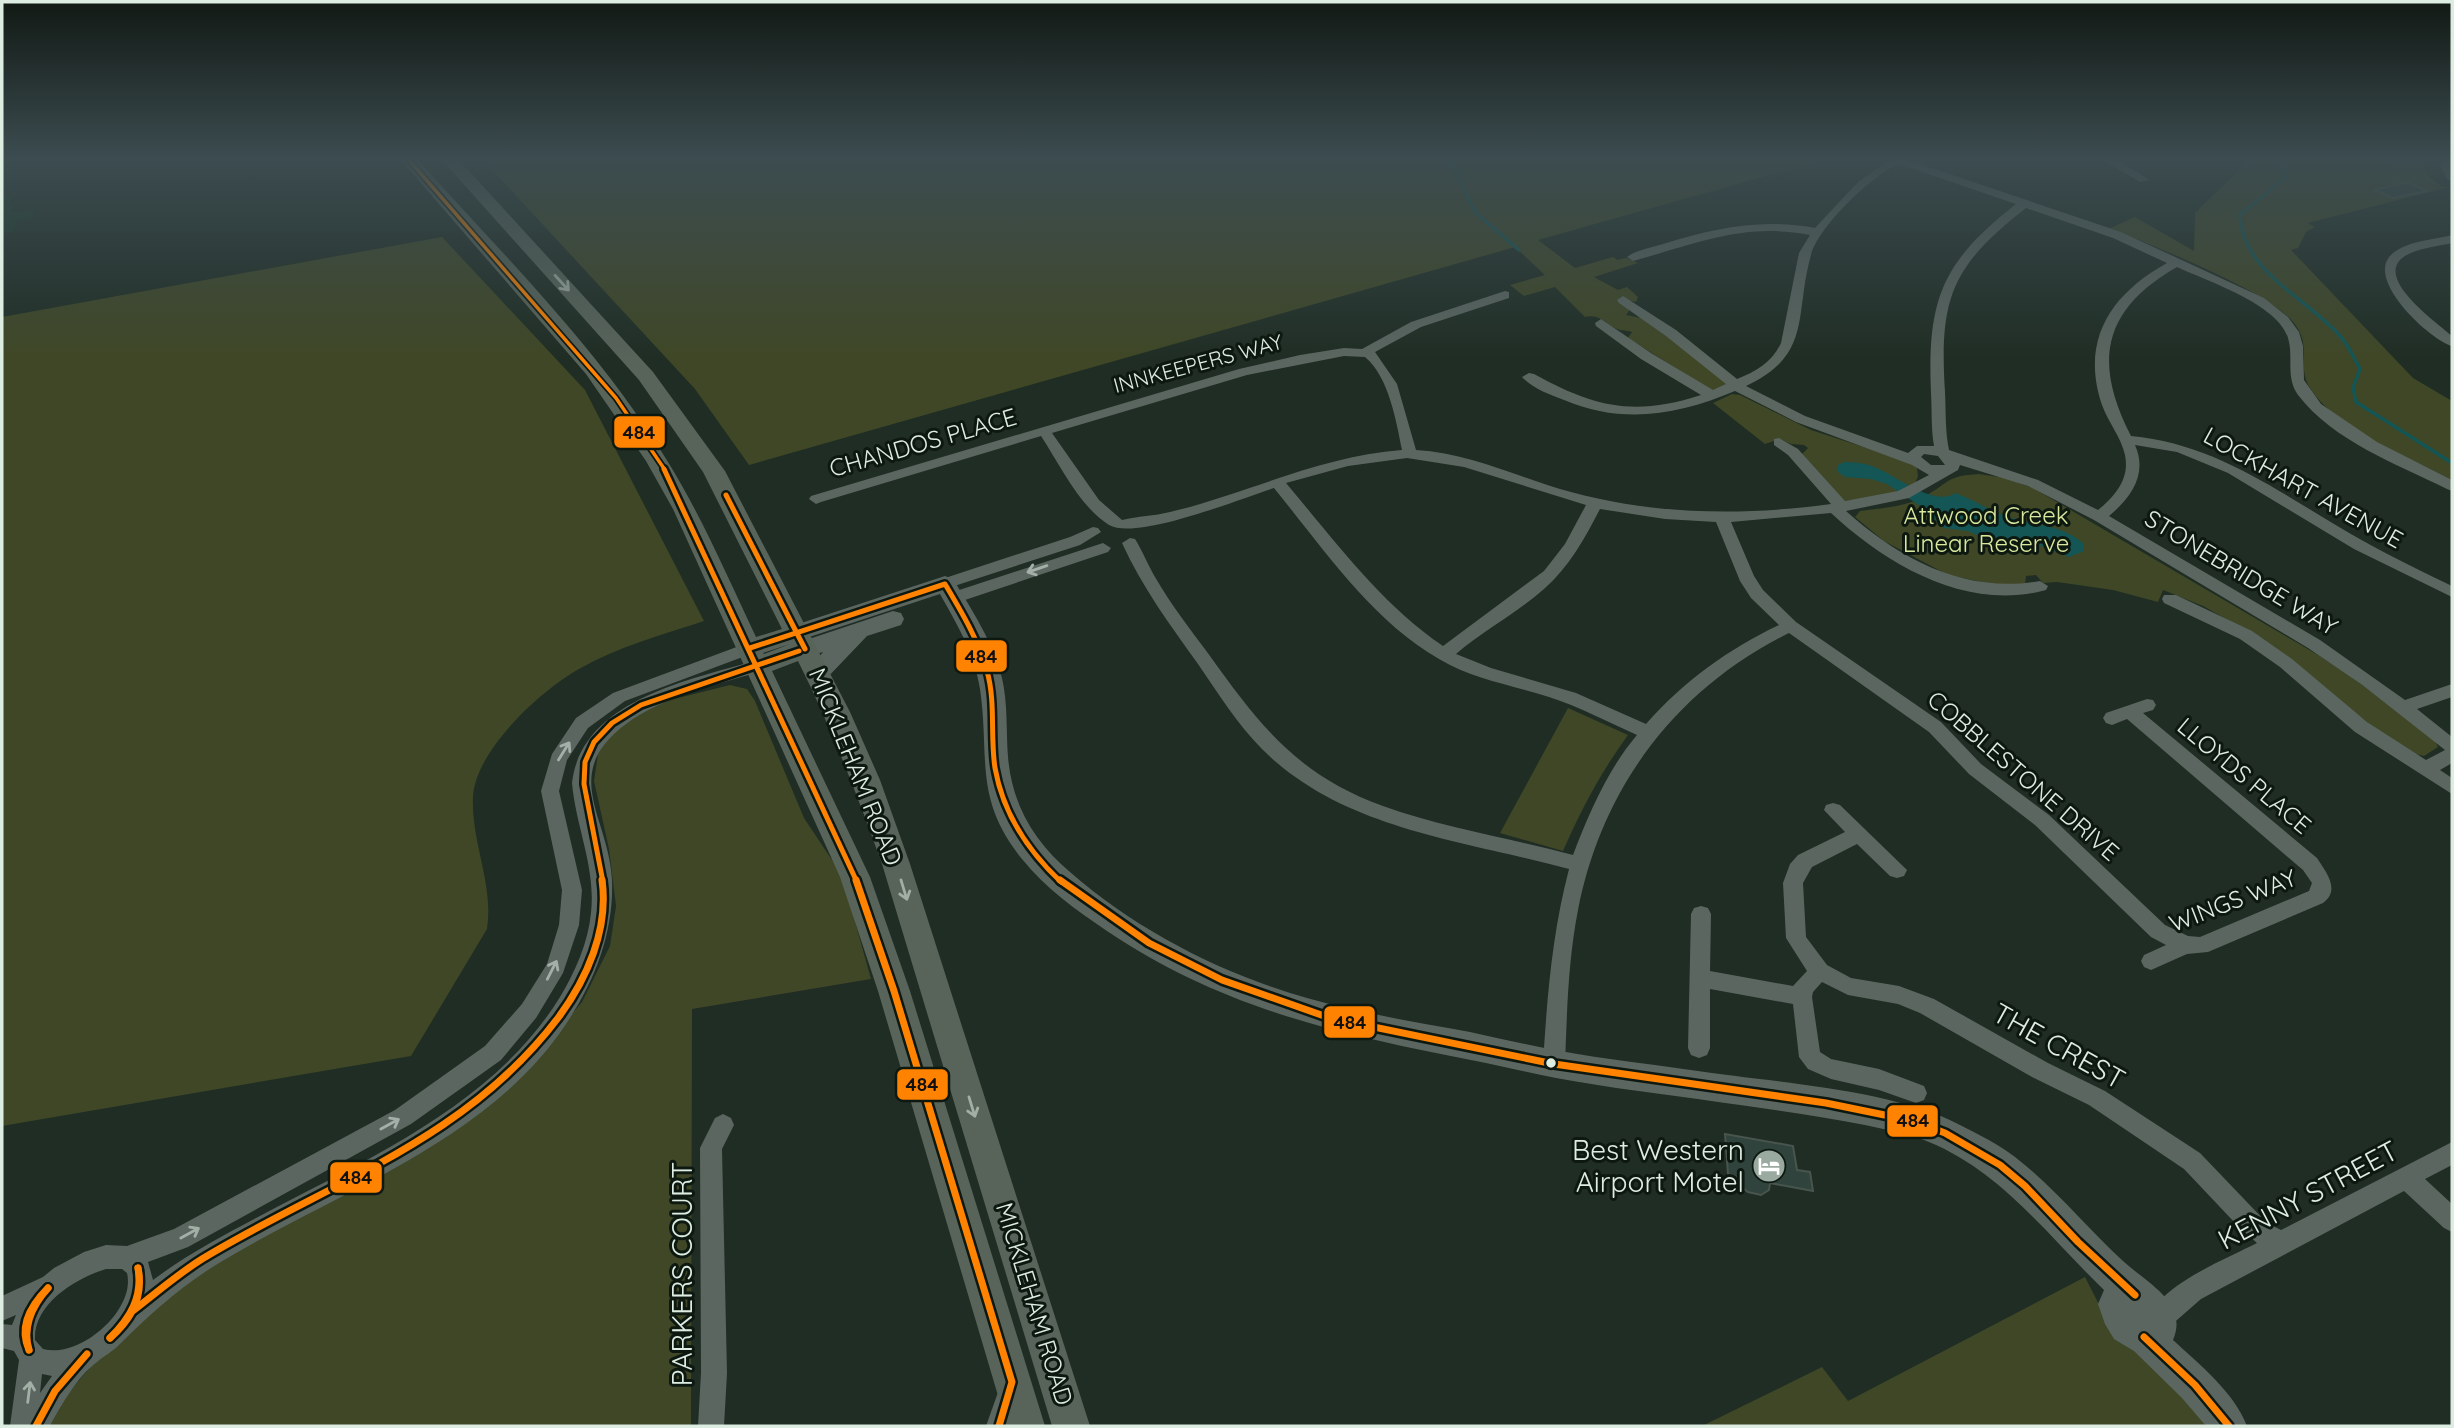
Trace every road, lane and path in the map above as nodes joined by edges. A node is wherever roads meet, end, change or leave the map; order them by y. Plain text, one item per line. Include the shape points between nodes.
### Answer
1 (468, 227) edge
2 (510, 227) edge
3 (1739, 227) edge
4 (1792, 227) edge
5 (1821, 227) edge
6 (1996, 227) edge
7 (2093, 227) edge
8 (1815, 232) junction
9 (2452, 239) edge
10 (1633, 257) dead end
11 (2177, 262) junction
12 (1505, 295) dead end
13 (1623, 300) dead end
14 (1601, 323) dead end
15 (2452, 342) edge
16 (1366, 352) junction
17 (1529, 377) dead end
18 (1736, 385) junction
19 (1713, 396) junction
20 (1044, 431) junction
21 (1937, 433) junction
22 (2126, 440) junction
23 (1779, 442) dead end
24 (1410, 454) junction
25 (1920, 457) junction
26 (1946, 463) junction
27 (1277, 482) junction
28 (1923, 485) junction
29 (2452, 486) edge
30 (816, 499) dead end
31 (1094, 503) junction
32 (1595, 503) junction
33 (1838, 507) junction
34 (2099, 517) junction
35 (1722, 519) junction
36 (1096, 529) junction
37 (1120, 537) junction
38 (2040, 586) dead end
39 (949, 591) junction
40 (2452, 592) edge
41 (2170, 599) dead end
42 (1790, 626) junction
43 (806, 652) junction
44 (1444, 655) junction
45 (754, 657) junction
46 (2452, 690) edge
47 (2404, 707) junction
48 (2130, 712) dead end
49 (1647, 732) junction
50 (2452, 746) edge
51 (2452, 755) edge
52 (2425, 769) junction
53 (2452, 787) edge
54 (1833, 810) dead end
55 (1857, 835) junction
56 (1578, 864) junction
57 (1897, 870) dead end
58 (2322, 882) joint
59 (1701, 914) dead end
60 (2186, 945) junction
61 (2151, 961) dead end
62 (1820, 971) junction
63 (1698, 978) junction
64 (1802, 997) junction
65 (1699, 1048) dead end
66 (1554, 1064) junction
67 (1916, 1093) dead end
68 (723, 1125) dead end
69 (2452, 1153) edge
70 (2406, 1177) junction
71 (2452, 1220) edge
72 (2270, 1249) junction
73 (127, 1258) junction
74 (49, 1285) junction
75 (2, 1309) edge
76 (134, 1310) junction
77 (2143, 1314) junction
78 (19, 1344) edge
79 (87, 1354) junction
80 (1012, 1382) junction
81 (23, 1426) edge
82 (36, 1426) edge
83 (710, 1426) edge
84 (999, 1426) edge
85 (1026, 1426) edge
86 (1071, 1426) edge
87 (2228, 1426) edge

1 - 45 main road, MICKLEHAM ROAD via 629,416 670,480
2 -> 43 main road, MICKLEHAM ROAD via 660,393 714,471
3 - 10 street
4 - 8 street
5 - 8 street
6 - 21 street via 1979,241 1951,279 1939,320 1934,351 1940,418
7 - 11 street
8 - 18 street via 1805,253 1783,352 1766,370
9 - 15 street via 2403,253 2388,272 2402,297
11 - 22 street via 2132,291 2105,333 2101,349 2104,387
11 - 29 street via 2250,295 2280,316 2294,334 2301,389 2319,409 2358,436
12 - 16 street via 1423,320
13 - 18 street
14 - 19 street via 1654,362
16 - 20 street, INNKEEPERS WAY via 1268,366
16 - 24 street via 1376,360 1400,410
17 - 19 street via 1565,397 1616,411 1676,409
18 - 19 street
18 - 25 street via 1787,415
20 - 30 street, CHANDOS PLACE
20 - 31 street
21 - 25 street
21 - 26 street
22 - 34 street via 2132,455 2132,479 2119,502
22 - 40 street, LOCKHART AVENUE via 2175,446 2212,459 2366,549
23 - 33 street via 1793,452
24 - 27 street via 1354,459
24 - 32 street via 1485,466
25 - 26 street
25 - 26 street
25 - 28 street
26 - 28 street
26 - 34 street, STONEBRIDGE WAY via 2034,483
27 - 37 street
27 - 44 street via 1382,605
28 - 33 street via 1890,501
31 - 36 street
31 - 37 street
32 - 35 street via 1643,513
32 - 44 street via 1556,568
33 - 35 street
33 - 38 street via 1862,534 1937,577 1961,586 2008,592
34 - 47 street, STONEBRIDGE WAY via 2314,644
35 - 42 street, COBBLESTONE DRIVE via 1746,577
36 - 37 street
36 - 37 street via 1093,542
36 - 39 street
37 -> 39 street
37 - 56 street via 1248,722 1297,768 1351,801 1405,823 1527,848
39 - 43 street
39 - 43 street via 871,626 826,662
39 - 66 street via 987,669 995,768 1012,822 1040,862 1095,908 1182,962 1267,998 1330,1018
41 - 52 street via 2246,635 2361,727
42 - 49 street via 1715,670
42 - 60 street, COBBLESTONE DRIVE via 1936,727 1975,769 2042,820 2158,931
43 - 45 main road
43 -> 86 main road, MICKLEHAM ROAD via 866,780 896,864
44 - 49 street via 1591,705
73 -> 45 street via 180,1239 403,1117 493,1053 529,1010 555,967 569,925 572,890 550,791 558,759 582,723 619,696
45 - 76 street via 624,715 588,754 580,783 603,875 603,911 593,953 570,1000 533,1050 466,1111 194,1265
45 - 80 main road, MICKLEHAM ROAD via 855,877
46 - 47 street
47 - 50 street, STONEBRIDGE WAY
48 - 58 street, LLOYDS PLACE via 2310,864
49 - 56 street via 1601,807
51 - 52 street
52 - 53 street
54 - 55 street
55 - 57 street
55 - 62 street, THE CREST via 1805,860 1793,883 1796,938
56 - 66 street via 1561,957
58 - 60 street, WINGS WAY via 2321,894 2316,897 2201,946
59 - 63 street
60 - 61 street, WINGS WAY
62 - 64 street via 1803,988
62 - 72 street, THE CREST via 1849,985 1927,1006 2097,1098 2192,1161
63 - 64 street
63 - 65 street
64 - 67 street via 1808,1052 1814,1061
66 - 77 street via 1826,1103 1914,1121 1945,1133 2000,1165 2048,1208
68 - 83 street, PARKERS COURT via 712,1148 714,1373
69 - 70 street, KENNY STREET
70 - 71 street
70 - 72 street, KENNY STREET
72 - 77 street, KENNY STREET
73 - 74 street via 88,1260
73 - 76 street via 138,1266 142,1280
74 - 75 street
74 - 78 street via 34,1304
76 - 79 street via 120,1329
77 - 87 street
78 - 79 street via 46,1363
81 -> 78 street
79 - 82 street via 55,1391
80 - 84 street
80 - 85 main road, MICKLEHAM ROAD

